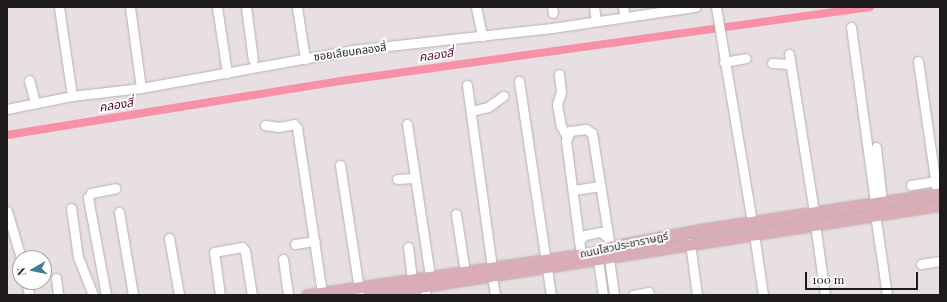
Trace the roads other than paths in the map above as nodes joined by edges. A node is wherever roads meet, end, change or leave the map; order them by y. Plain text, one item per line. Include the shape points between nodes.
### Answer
1 (60, 7) edge
2 (130, 7) edge
3 (217, 7) edge
4 (246, 7) edge
5 (297, 7) edge
6 (476, 7) edge
7 (594, 7) edge
8 (623, 7) edge
9 (695, 7) edge
10 (716, 10) edge
11 (630, 13) edge
12 (596, 21) junction
13 (851, 27) dead end
14 (482, 36) junction
15 (746, 58) dead end
16 (305, 59) junction
17 (254, 60) dead end
18 (918, 61) dead end
19 (724, 62) junction
20 (772, 64) dead end
21 (227, 73) junction
22 (559, 74) dead end
23 (29, 80) dead end
24 (519, 81) dead end
25 (467, 85) dead end
26 (141, 88) junction
27 (72, 96) junction
28 (504, 96) dead end
29 (35, 103) junction
30 (7, 109) edge
31 (470, 111) junction
32 (407, 124) dead end
33 (266, 125) dead end
34 (566, 136) junction
35 (876, 147) dead end
36 (340, 165) dead end
37 (414, 178) junction
38 (397, 179) dead end
39 (935, 181) junction
40 (911, 185) dead end
41 (600, 186) junction
42 (116, 188) dead end
43 (574, 190) junction
44 (939, 193) edge
45 (878, 202) junction
46 (940, 205) edge
47 (71, 208) dead end
48 (7, 211) edge
49 (119, 212) dead end
50 (814, 212) junction
51 (456, 214) dead end
52 (875, 214) junction
53 (752, 222) junction
54 (815, 224) junction
55 (754, 234) junction
56 (170, 238) dead end
57 (579, 240) junction
58 (315, 242) junction
59 (609, 242) junction
60 (690, 243) junction
61 (295, 244) dead end
62 (408, 247) dead end
63 (19, 250) edge
64 (581, 255) junction
65 (283, 258) dead end
66 (603, 260) junction
67 (940, 261) edge
68 (546, 264) junction
69 (921, 264) dead end
70 (465, 272) junction
71 (492, 272) junction
72 (430, 276) junction
73 (56, 278) dead end
74 (412, 278) junction
75 (360, 291) edge
76 (425, 291) edge
77 (649, 292) dead end
78 (322, 293) junction
79 (394, 293) edge
80 (58, 295) edge
81 (93, 295) edge
82 (106, 295) edge
83 (132, 295) edge
84 (179, 295) edge
85 (220, 295) edge
86 (252, 295) edge
87 (288, 295) edge
88 (307, 295) edge
89 (368, 295) edge
90 (495, 295) edge
91 (551, 295) edge
92 (602, 295) edge
93 (614, 295) edge
94 (633, 295) edge
95 (697, 295) edge
96 (763, 295) edge
97 (825, 295) edge
98 (887, 295) edge

1 - 27 street
2 - 26 street
3 - 21 street
4 - 17 street
5 - 16 street
6 - 14 street
7 - 12 street
8 - 11 street
9 - 11 street, ซอยเลียบคลองสี่
10 - 19 street
11 - 12 street, ซอยเลียบคลองสี่
12 - 14 street, ซอยเลียบคลองสี่
13 - 45 street
14 - 16 street, ซอยเลียบคลองสี่ via 352,50
15 - 19 street
16 - 21 street, ซอยเลียบคลองสี่
18 - 39 street
19 - 53 street
20 - 50 street via 789,59
21 - 26 street, ซอยเลียบคลองสี่
22 - 34 street via 561,91 558,104 561,126
23 - 29 street
24 - 68 street
25 - 31 street
26 - 27 street, ซอยเลียบคลองสี่
27 - 29 street, ซอยเลียบคลองสี่
28 - 31 street via 488,107
29 - 30 street, ซอยเลียบคลองสี่
31 - 71 street
32 - 37 street
33 - 58 street via 279,127 294,124 297,128
34 - 41 street via 570,131 590,131
34 - 43 street
35 - 45 street
36 - 75 street
37 - 38 street
37 - 72 street
39 - 40 street
39 - 44 street
41 - 43 street
41 - 59 street
42 - 82 street via 90,193 88,198
43 - 57 street
44 - 45 main road, ถนนไสวประชาราษฎร์
45 - 50 main road, ถนนไสวประชาราษฎร์
46 - 52 main road, ถนนไสวประชาราษฎร์
47 - 81 street via 78,257
48 - 63 street
49 - 83 street
50 - 53 main road, ถนนไสวประชาราษฎร์
51 - 70 street
52 - 54 main road, ถนนไสวประชาราษฎร์
52 - 98 street
53 - 59 main road, ถนนไสวประชาราษฎร์
54 - 55 main road, ถนนไสวประชาราษฎร์
54 - 97 street
55 - 60 main road, ถนนไสวประชาราษฎร์
55 - 96 street
56 - 84 street
57 - 59 street via 585,235 601,232
57 - 64 street
58 - 61 street
58 - 78 street
59 - 64 main road, ถนนไสวประชาราษฎร์
60 - 66 main road, ถนนไสวประชาราษฎร์
60 - 95 street
62 - 74 street
64 - 68 main road, ถนนไสวประชาราษฎร์
65 - 87 street
66 - 68 main road, ถนนไสวประชาราษฎร์
66 - 92 street
66 - 93 street
67 - 69 street
68 - 71 main road, ถนนไสวประชาราษฎร์
68 - 91 street
70 - 71 main road, ถนนไสวประชาราษฎร์
70 - 72 main road, ถนนไสวประชาราษฎร์
71 - 76 main road, ถนนไสวประชาราษฎร์
71 - 90 street
72 - 74 main road, ถนนไสวประชาราษฎร์
73 - 80 street
74 - 75 main road, ถนนไสวประชาราษฎร์
75 - 78 main road, ถนนไสวประชาราษฎร์
76 - 79 main road, ถนนไสวประชาราษฎร์
77 - 94 street
78 - 88 main road, ถนนไสวประชาราษฎร์
79 - 89 main road, ถนนไสวประชาราษฎร์
85 - 86 street via 214,252 242,247 245,251

